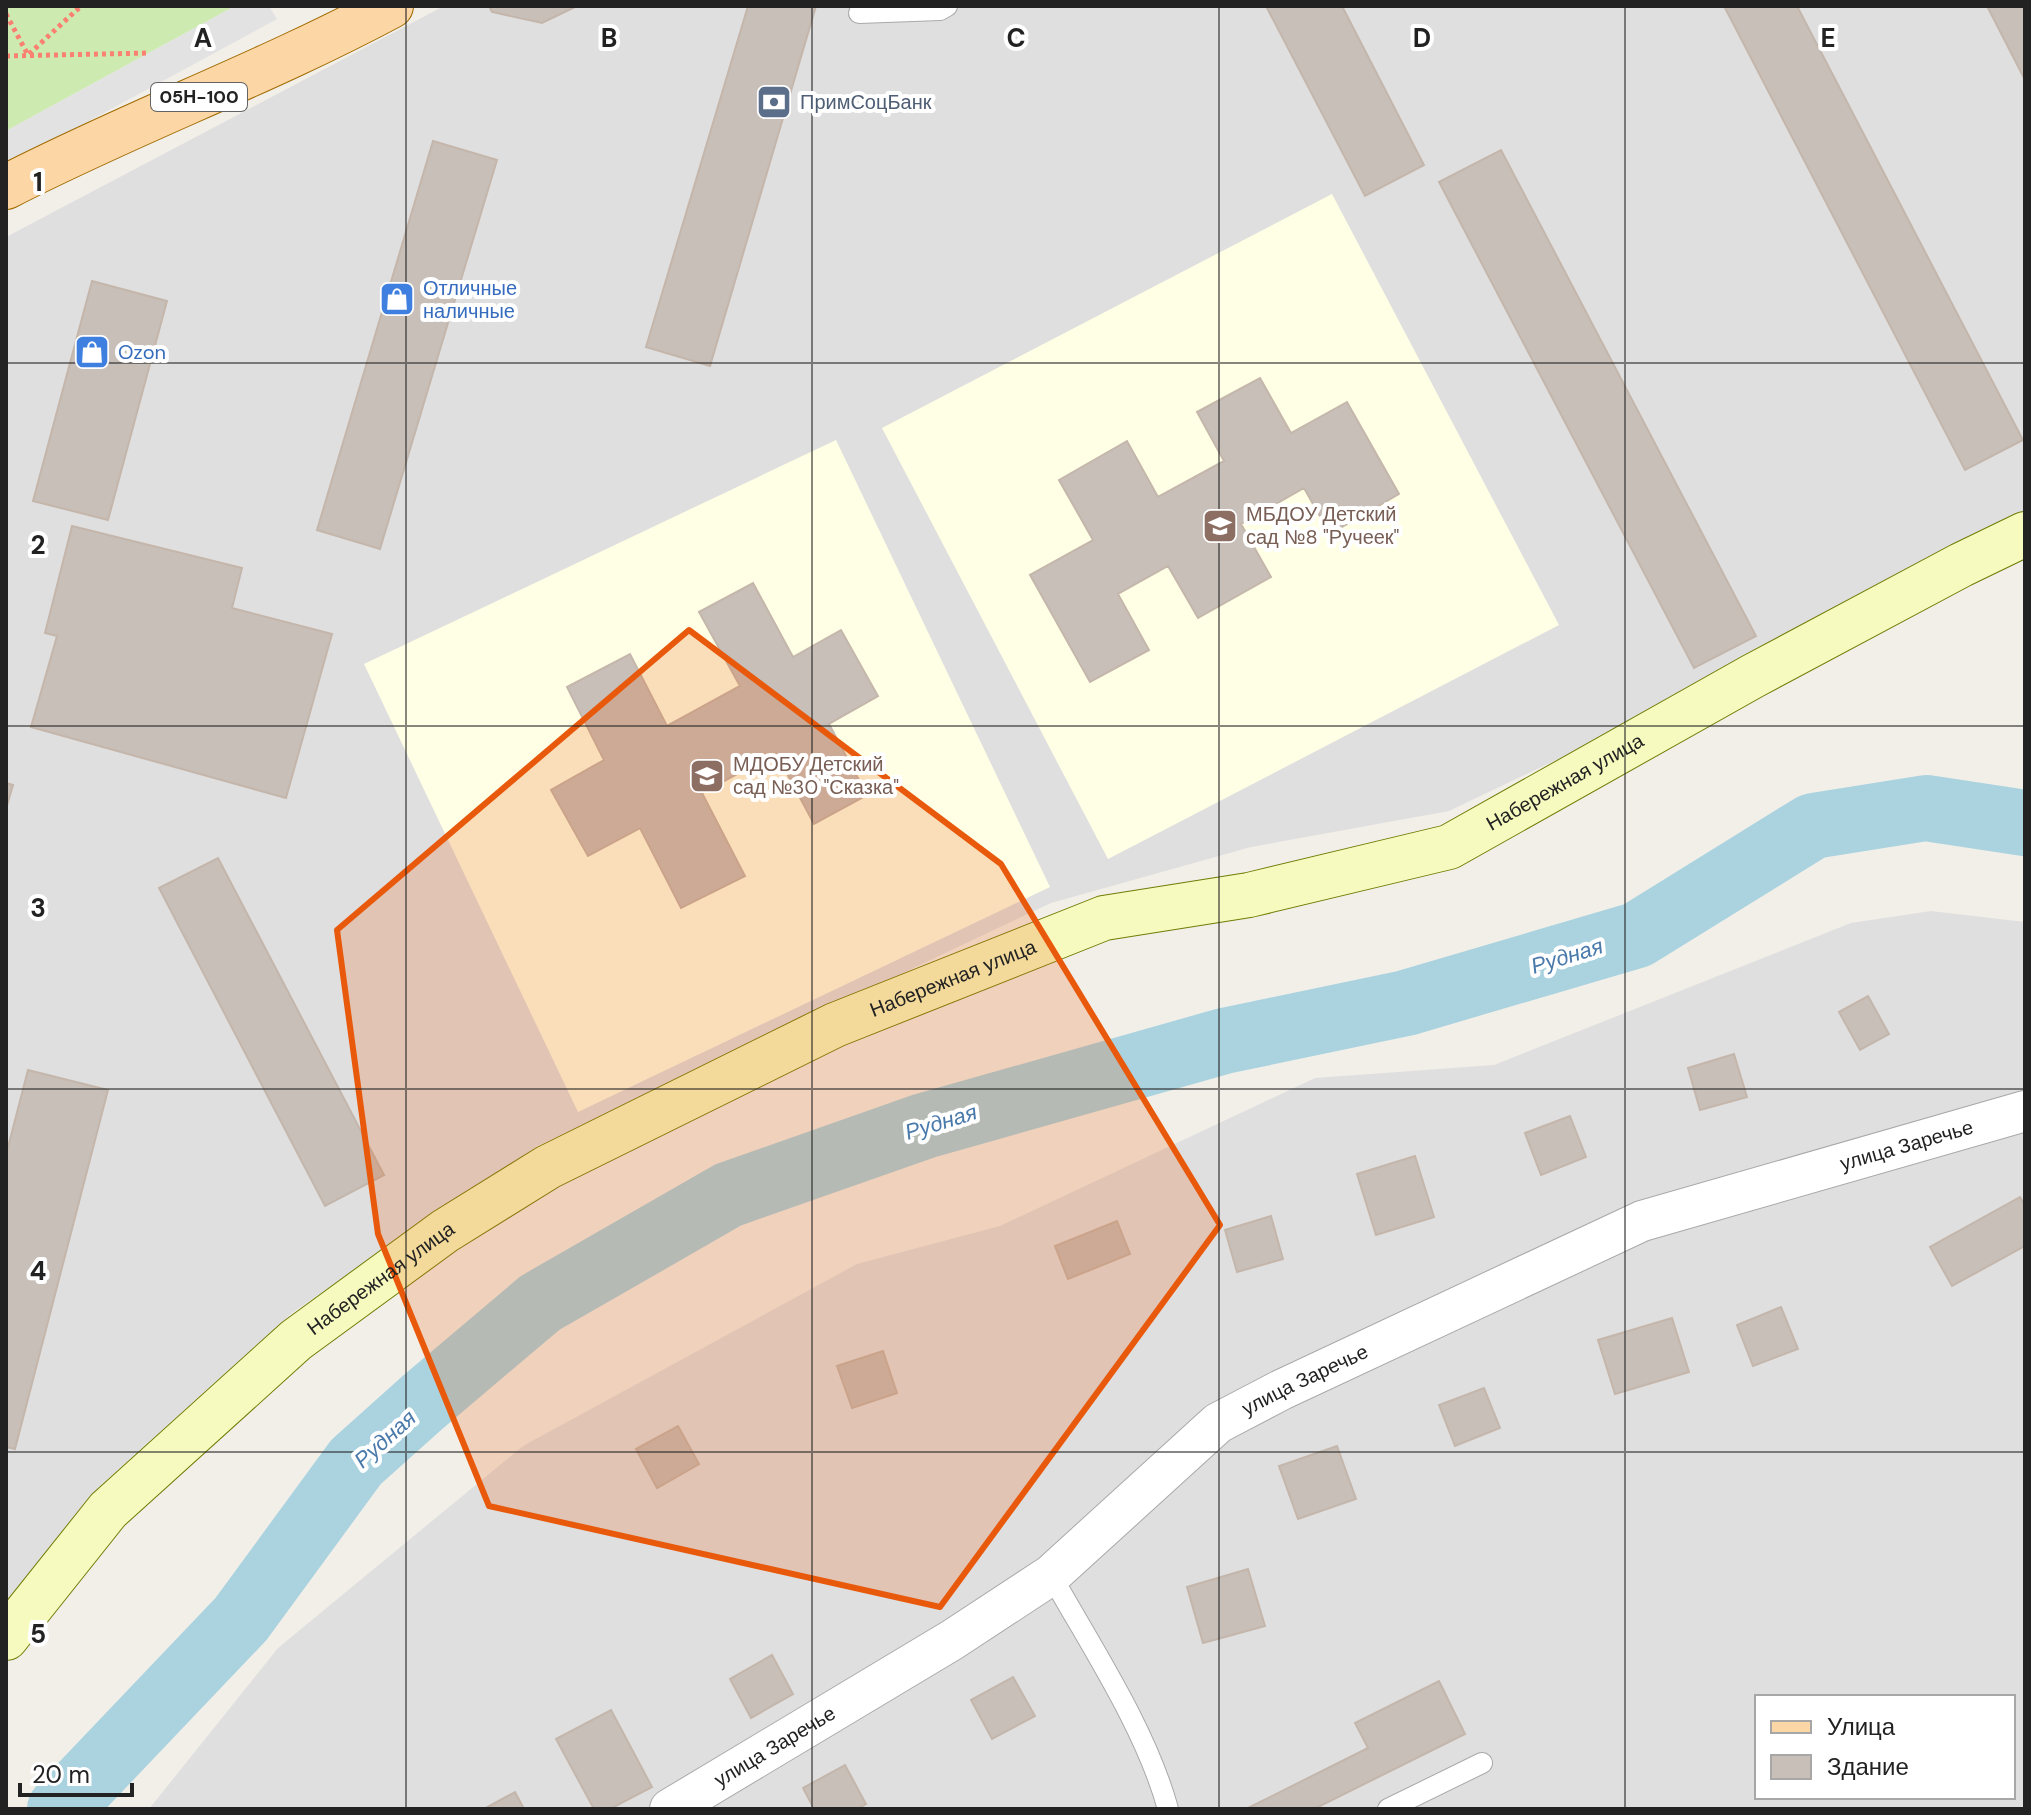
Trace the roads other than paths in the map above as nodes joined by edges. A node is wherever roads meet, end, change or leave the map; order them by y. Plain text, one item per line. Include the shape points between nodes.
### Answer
1 (391, 6) edge
2 (947, 6) edge
3 (859, 13) dead end
4 (6, 187) edge
5 (2025, 534) edge
6 (2025, 1111) edge
7 (1051, 1575) junction
8 (6, 1638) edge
9 (1482, 1763) dead end
10 (670, 1809) edge
11 (1168, 1809) edge
12 (1388, 1809) edge

1 - 4 main road, 05Н-100
2 - 3 lane
5 - 8 main road, Набережная улица via 1753,676 1449,847 1249,895 1104,918 835,1025 548,1167 445,1231 296,1340 108,1510
6 - 7 street, улица Заречье via 1642,1221 1281,1390 1218,1423
7 - 10 street, улица Заречье
7 - 11 lane via 1121,1698
9 - 12 lane

